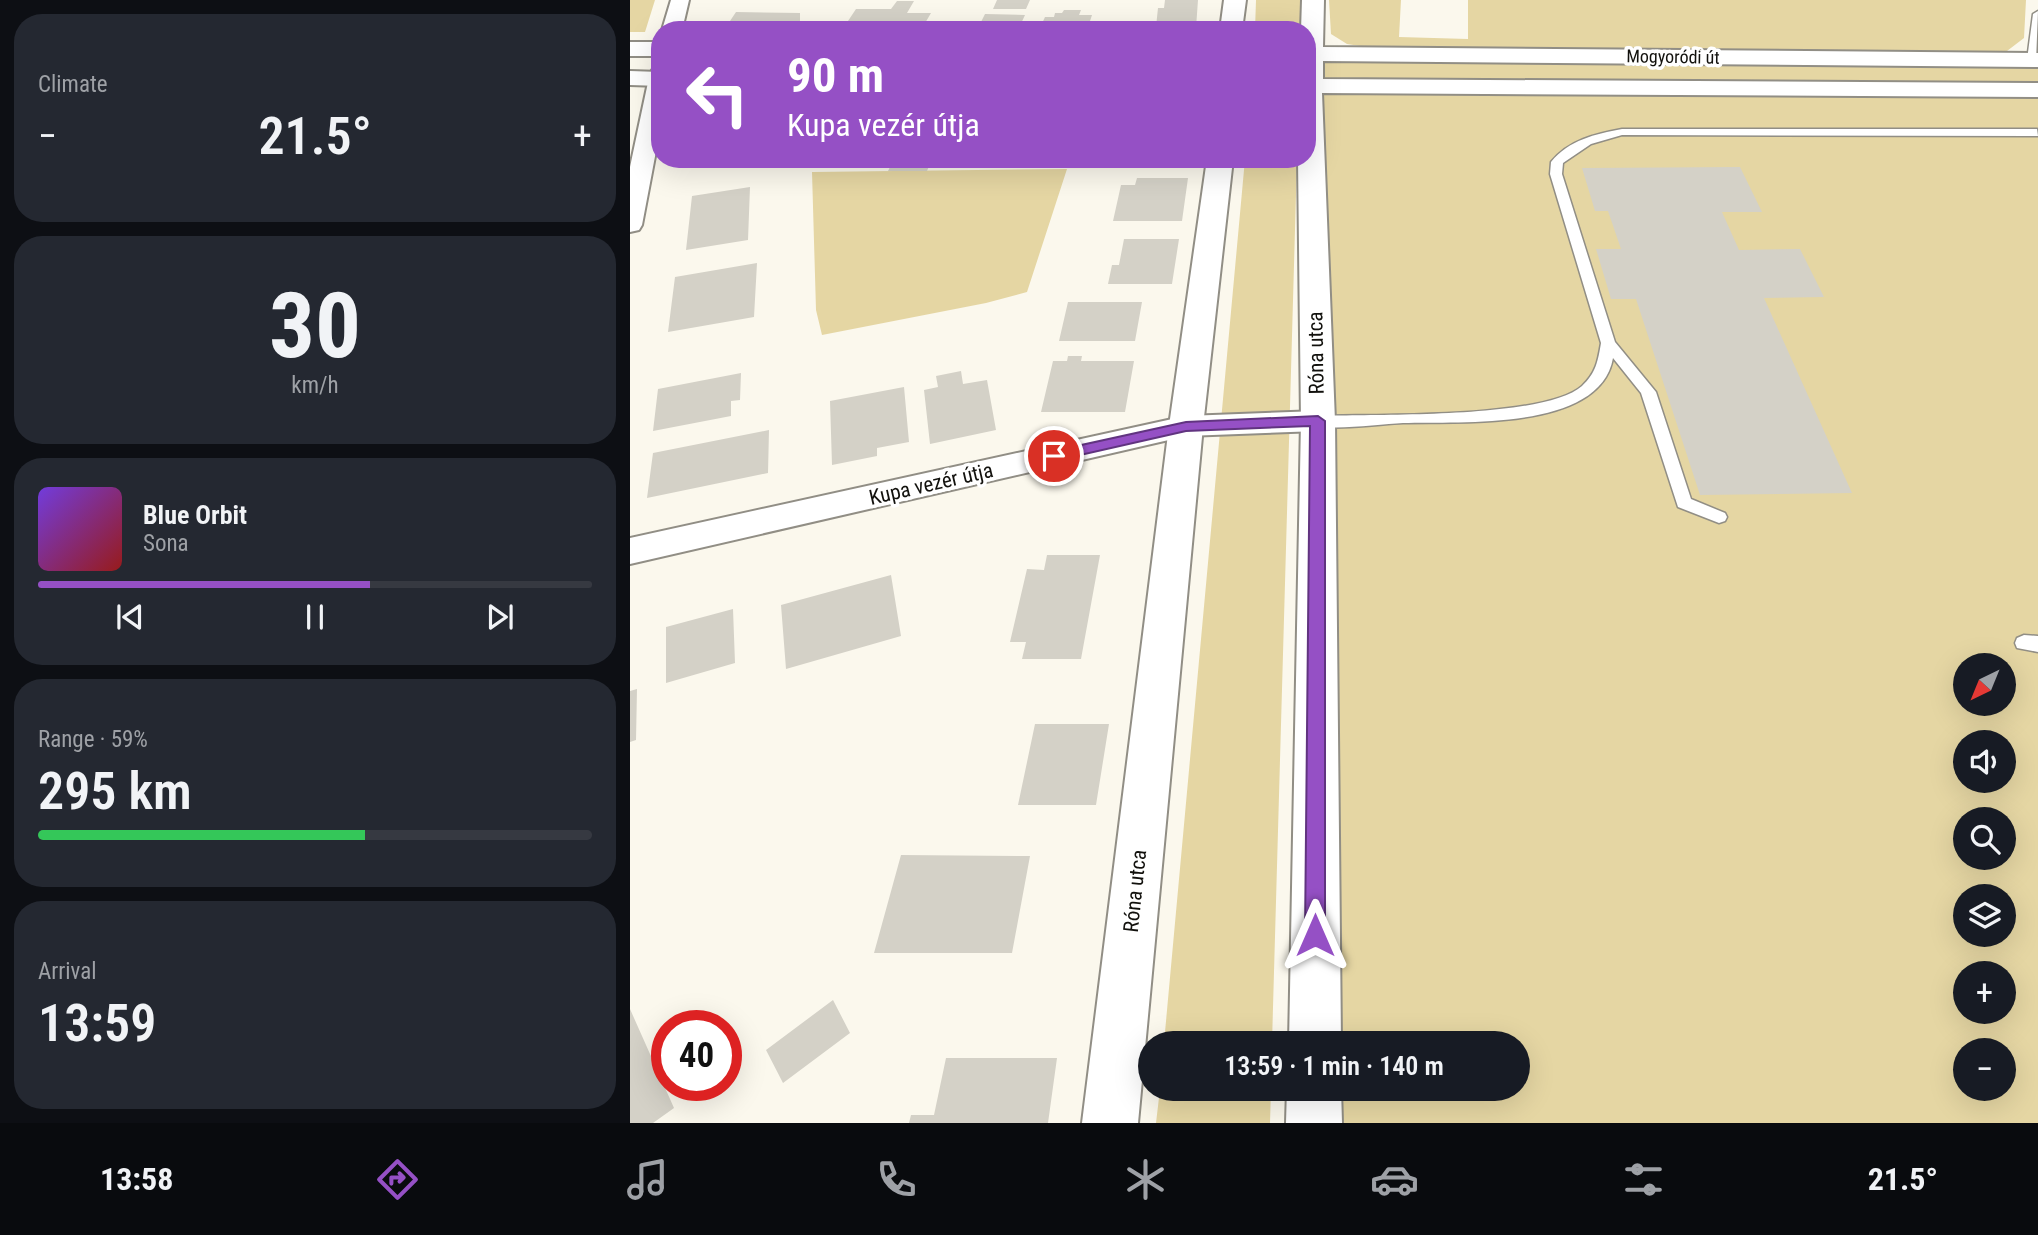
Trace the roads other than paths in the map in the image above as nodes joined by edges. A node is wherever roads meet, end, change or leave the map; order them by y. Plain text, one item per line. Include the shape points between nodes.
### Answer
1 (680, 0) edge
2 (1235, 0) edge
3 (1313, 0) edge
4 (2038, 14) edge
5 (674, 21) edge
6 (1232, 21) edge
7 (1311, 21) edge
8 (630, 49) edge
9 (651, 49) edge
10 (1316, 55) edge
11 (2036, 62) edge
12 (651, 77) edge
13 (630, 78) edge
14 (1316, 86) edge
15 (2038, 90) edge
16 (651, 118) edge
17 (2037, 133) edge
18 (1219, 168) edge
19 (1311, 168) edge
20 (630, 225) edge
21 (1608, 343) junction
22 (1318, 421) junction
23 (1186, 426) junction
24 (1719, 517) dead end
25 (630, 551) edge
26 (1315, 1031) edge
27 (1314, 1101) edge
28 (1110, 1123) edge
29 (1314, 1123) edge

1 - 5 street
2 - 6 street
3 - 7 street, Róna utca
4 - 11 lane
8 - 9 street
10 - 11 street, Mogyoródi út
12 - 13 street
14 - 15 street, Mogyoródi út
16 - 20 street
17 - 21 lane via 1622,132 1589,138 1557,162 1556,174
18 - 23 street, Róna utca
19 - 22 street, Róna utca
21 - 22 lane via 1603,372 1586,391 1560,404 1517,414
21 - 24 lane via 1647,392 1684,503
22 - 23 street, Kupa vezér útja
22 - 26 street, Róna utca
23 - 25 street, Kupa vezér útja
23 - 28 street, Róna utca
27 - 29 street

